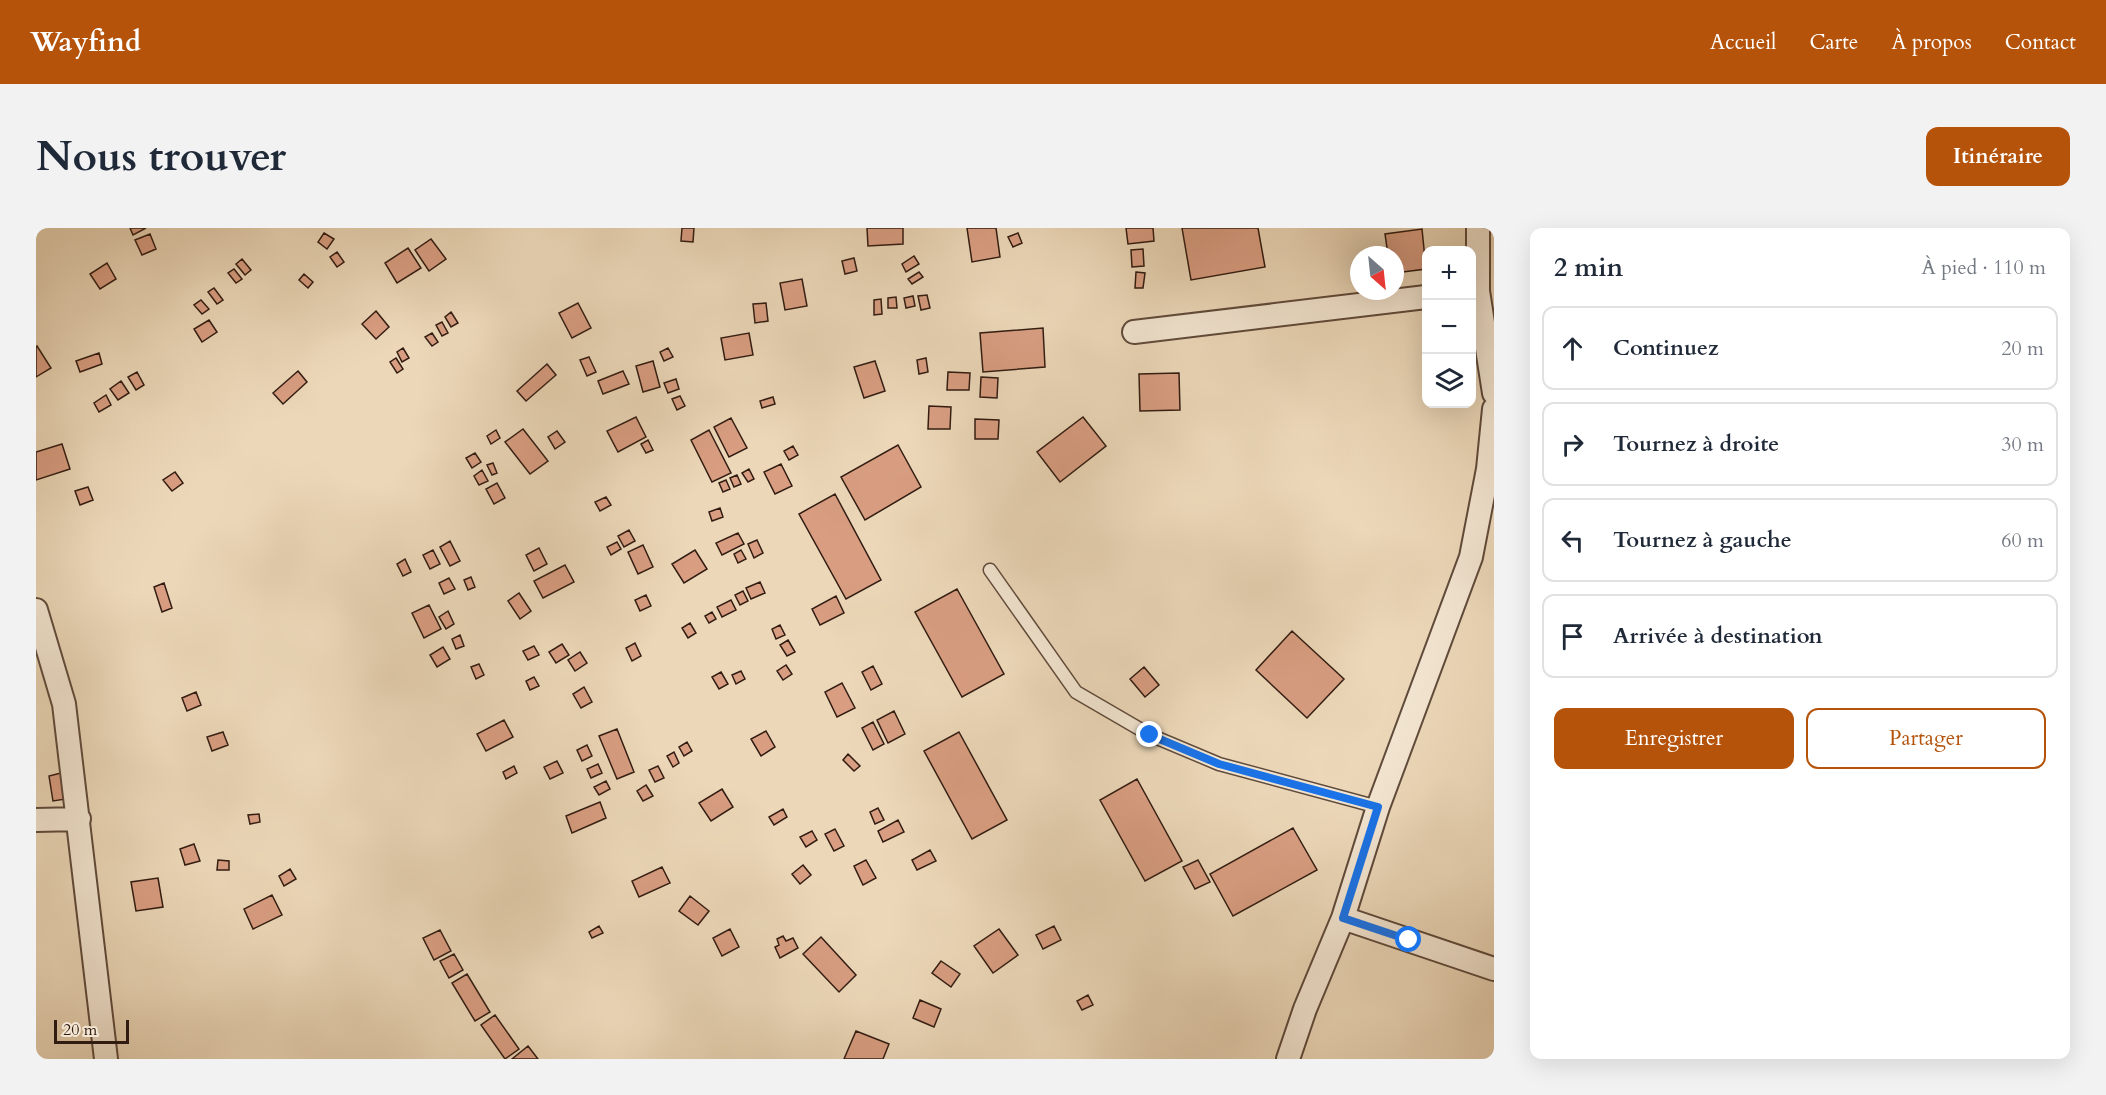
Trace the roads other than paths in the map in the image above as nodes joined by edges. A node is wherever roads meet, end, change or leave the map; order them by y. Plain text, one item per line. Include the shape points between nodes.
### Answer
1 (1478, 228) edge
2 (1476, 271) edge
3 (1422, 297) edge
4 (1476, 297) edge
5 (1134, 332) dead end
6 (1494, 393) edge
7 (1494, 409) edge
8 (990, 570) dead end
9 (36, 610) edge
10 (1378, 807) junction
11 (79, 819) junction
12 (36, 820) edge
13 (1343, 918) junction
14 (1494, 969) edge
15 (106, 1059) edge
16 (1288, 1059) edge

1 - 2 street
3 - 5 street
4 - 6 street
7 - 10 street via 1488,469 1471,557
8 - 10 lane via 1076,692 1150,735 1219,764
9 - 11 street via 64,704
10 - 13 street
11 - 12 street
11 - 15 street
13 - 14 street
13 - 16 street

